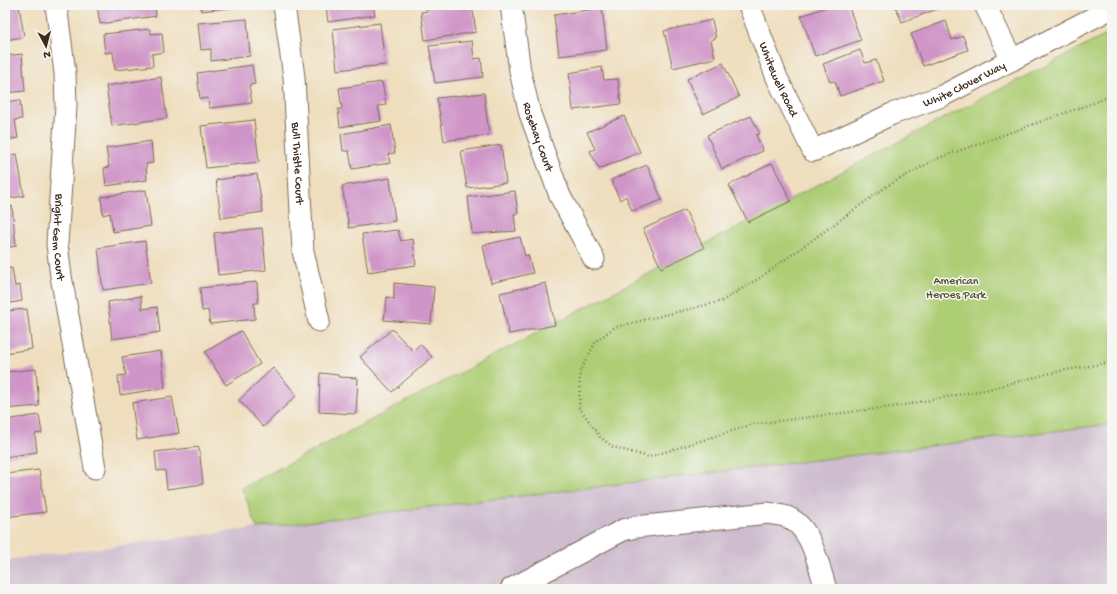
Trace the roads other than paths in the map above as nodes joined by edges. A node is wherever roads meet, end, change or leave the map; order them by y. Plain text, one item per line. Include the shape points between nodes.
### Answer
1 (56, 5) edge
2 (284, 5) edge
3 (511, 5) edge
4 (749, 5) edge
5 (985, 5) edge
6 (1112, 8) edge
7 (1012, 60) junction
8 (813, 151) joint
9 (594, 259) dead end
10 (319, 321) dead end
11 (94, 468) dead end
12 (511, 589) edge
13 (826, 589) edge

1 - 11 street, Bright Gem Court via 66,106 57,244
2 - 10 street, Bull Thistle Court via 294,78 302,251
3 - 9 street, Rosebay Court via 520,72 530,114 560,196
4 - 8 street, Whitewell Road via 776,78
5 - 7 street
6 - 7 street, White Clover Way
7 - 8 street, White Clover Way via 942,96 892,114
12 - 13 street via 623,530 768,513 785,516 797,523 810,539

